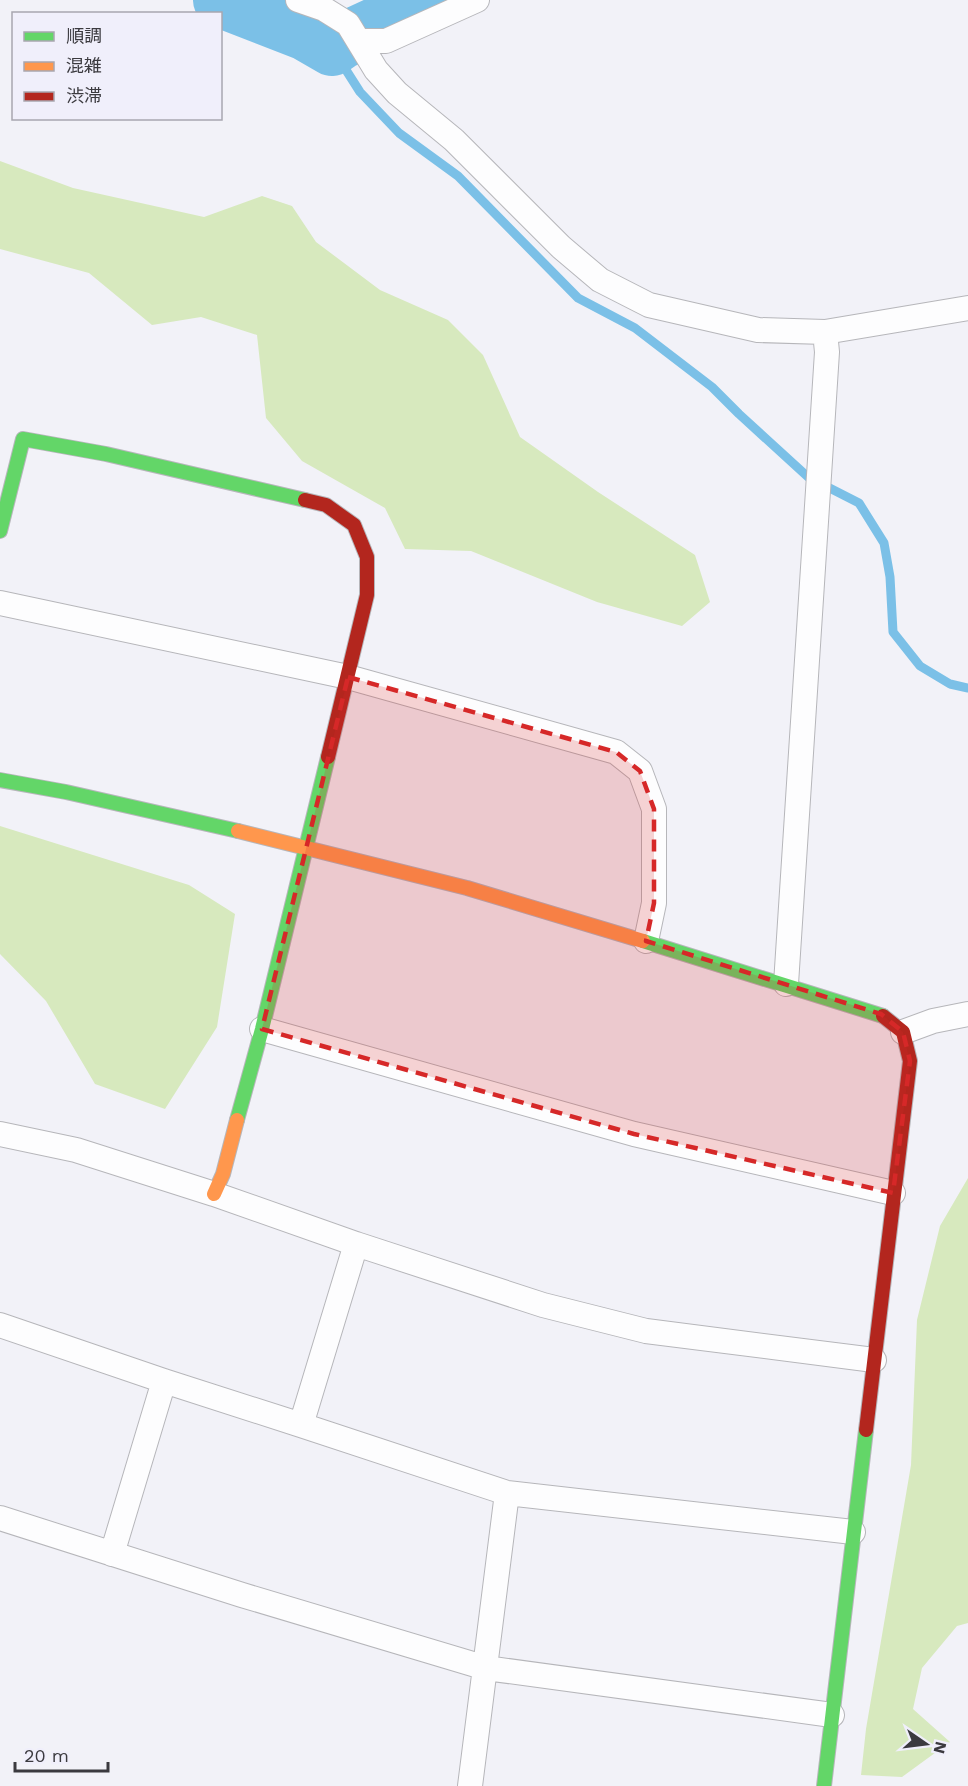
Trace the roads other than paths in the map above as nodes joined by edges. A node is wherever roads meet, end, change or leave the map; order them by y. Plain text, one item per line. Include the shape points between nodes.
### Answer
1 (298, 0) edge
2 (477, 0) edge
3 (360, 40) junction
4 (968, 308) edge
5 (825, 332) junction
6 (0, 531) edge
7 (0, 603) edge
8 (348, 677) junction
9 (0, 780) edge
10 (307, 847) junction
11 (646, 941) junction
12 (786, 984) junction
13 (968, 1014) edge
14 (262, 1029) junction
15 (903, 1032) junction
16 (0, 1134) edge
17 (893, 1193) junction
18 (213, 1194) junction
19 (356, 1244) junction
20 (0, 1325) edge
21 (874, 1360) junction
22 (164, 1382) junction
23 (301, 1425) junction
24 (507, 1493) junction
25 (0, 1518) edge
26 (853, 1532) junction
27 (112, 1554) junction
28 (486, 1668) junction
29 (832, 1714) junction
30 (470, 1786) edge
31 (824, 1786) edge

1 - 3 street via 324,9 348,24
2 - 3 street via 386,40
3 - 5 street via 376,70 397,93 454,140 561,247 600,280 649,305 758,330
4 - 5 street
5 - 12 street
6 - 8 street via 23,439 327,505 354,525 367,557 367,595
7 - 8 street
8 - 10 street
8 - 11 street via 616,752 640,771 654,809 654,903
9 - 10 street
10 - 11 street via 467,888
10 - 14 street
11 - 12 street
12 - 15 street via 881,1014
13 - 15 street
14 - 17 street via 634,1134
14 - 18 street via 223,1174
15 - 17 street via 910,1061
16 - 18 street via 76,1150
17 - 21 street
18 - 19 street
19 - 21 street via 543,1305 646,1331
19 - 23 street
20 - 22 street
21 - 26 street
22 - 23 street
22 - 27 street
23 - 24 street
24 - 26 street
24 - 28 street
25 - 27 street
26 - 29 street
27 - 28 street
28 - 29 street
28 - 30 street
29 - 31 street

